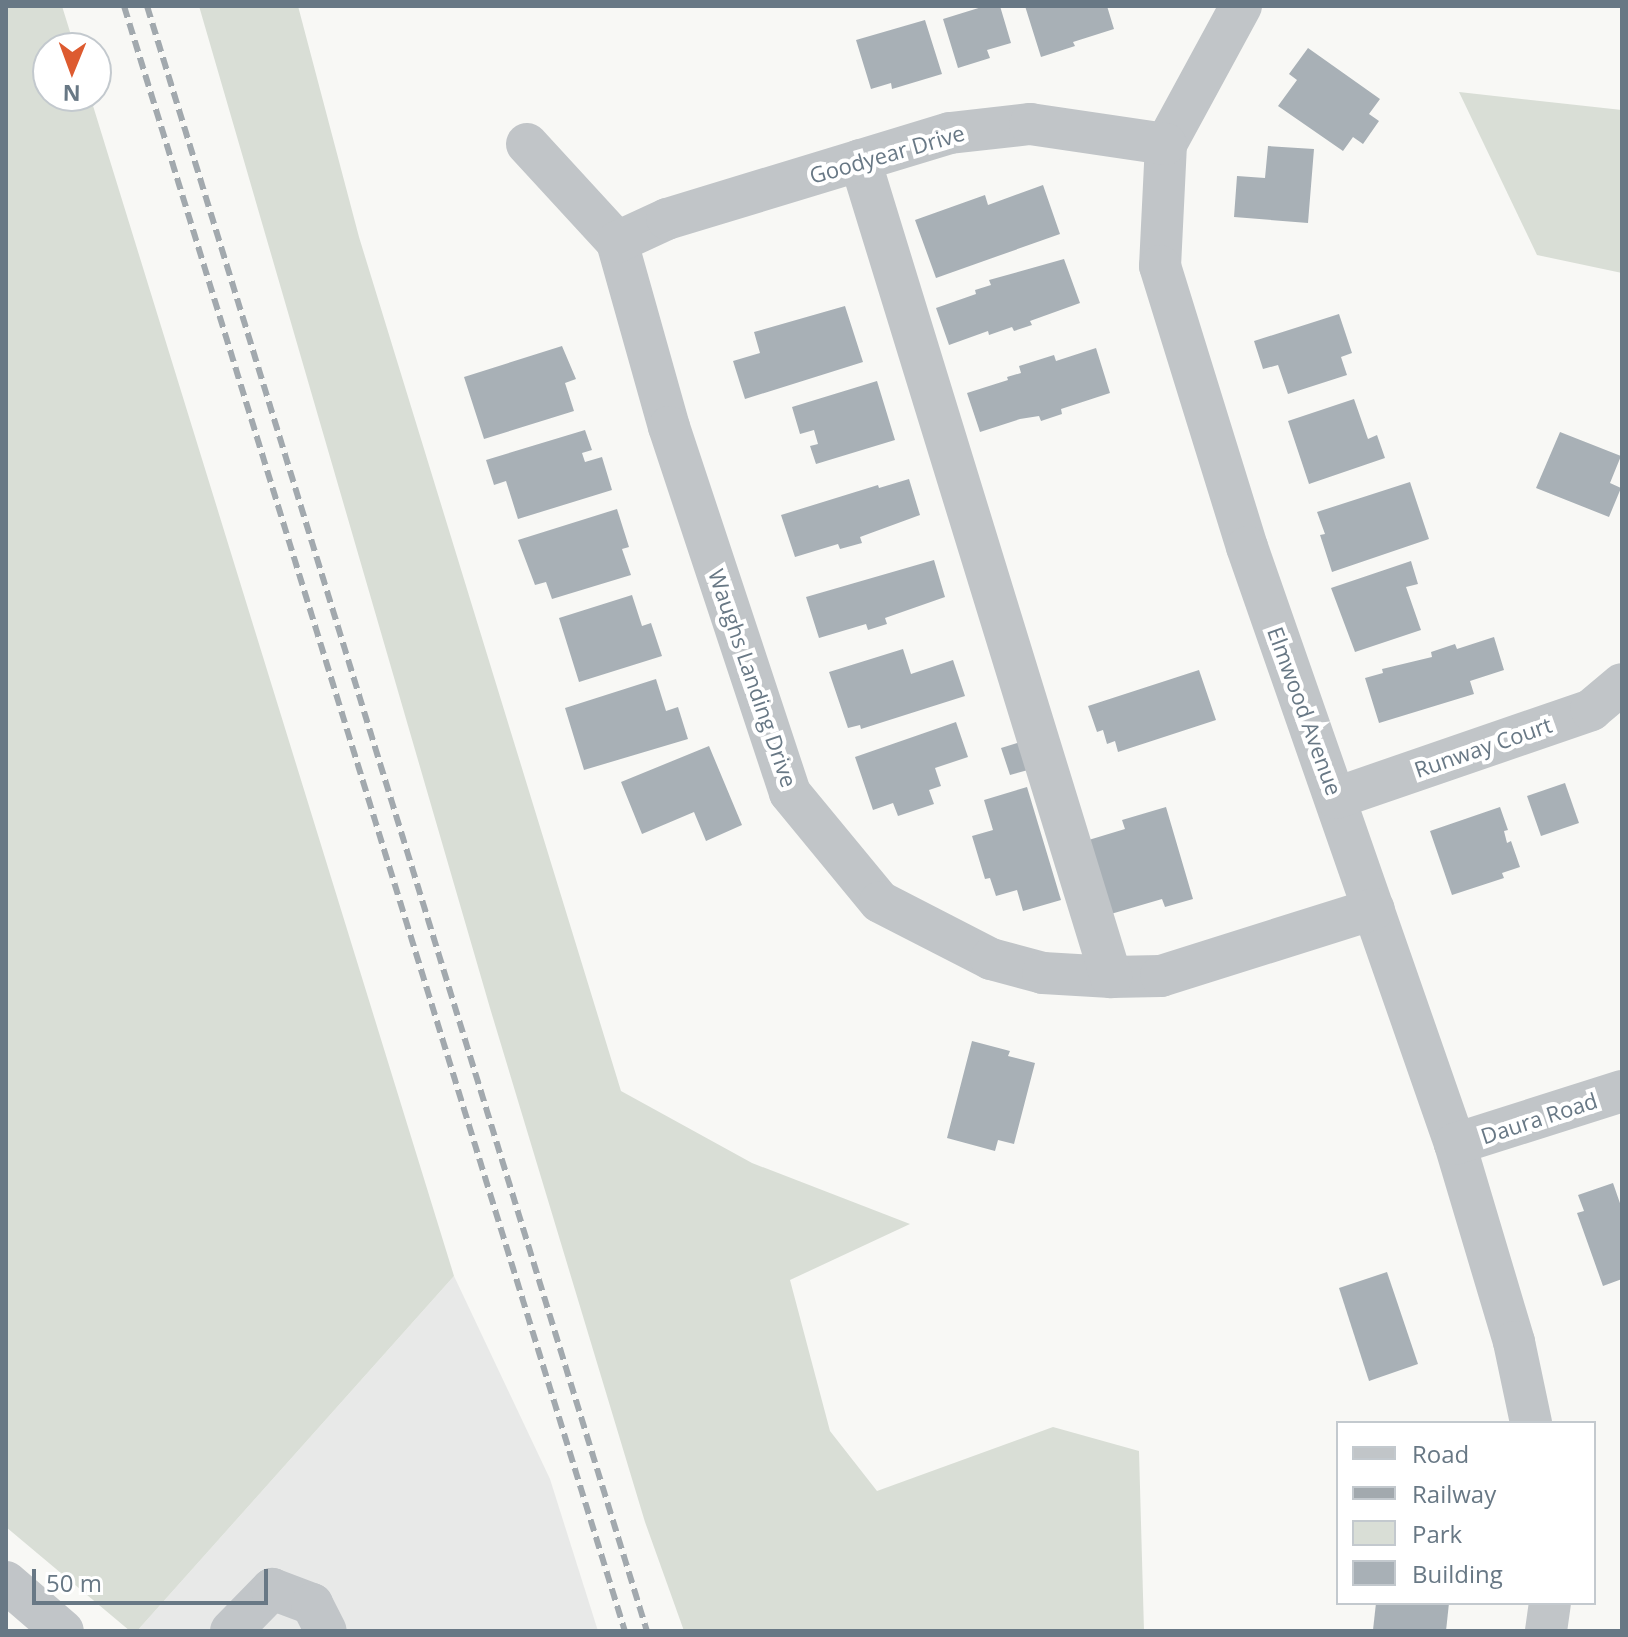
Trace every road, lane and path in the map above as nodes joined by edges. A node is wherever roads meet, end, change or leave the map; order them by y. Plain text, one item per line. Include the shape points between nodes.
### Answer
1 (1241, 6) edge
2 (527, 144) dead end
3 (1166, 144) junction
4 (860, 160) junction
5 (617, 242) junction
6 (1622, 684) edge
7 (1336, 798) junction
8 (1374, 909) junction
9 (1111, 977) junction
10 (1622, 1091) edge
11 (1455, 1144) junction
12 (1531, 1421) edge
13 (6, 1582) edge
14 (1550, 1605) edge
15 (63, 1631) edge
16 (231, 1631) edge
17 (326, 1631) edge
18 (1546, 1631) edge

1 - 3 street, Elmwood Avenue
2 - 5 street, Waughs Landing Drive
3 - 4 street, Goodyear Drive via 1030,124 950,133
3 - 7 street, Elmwood Avenue via 1160,266 1247,547
4 - 5 street, Goodyear Drive via 667,219
4 - 9 street
5 - 9 street, Waughs Landing Drive via 669,427 790,793 880,902 991,959 1043,973
6 - 7 street, Runway Court via 1591,710
7 - 8 street, Elmwood Avenue
8 - 9 street, Waughs Landing Drive via 1161,976
8 - 11 street, Elmwood Avenue
10 - 11 street, Daura Road
11 - 12 street, Elmwood Avenue via 1514,1342
13 - 15 street
14 - 18 street
16 - 17 street via 272,1589 312,1604

